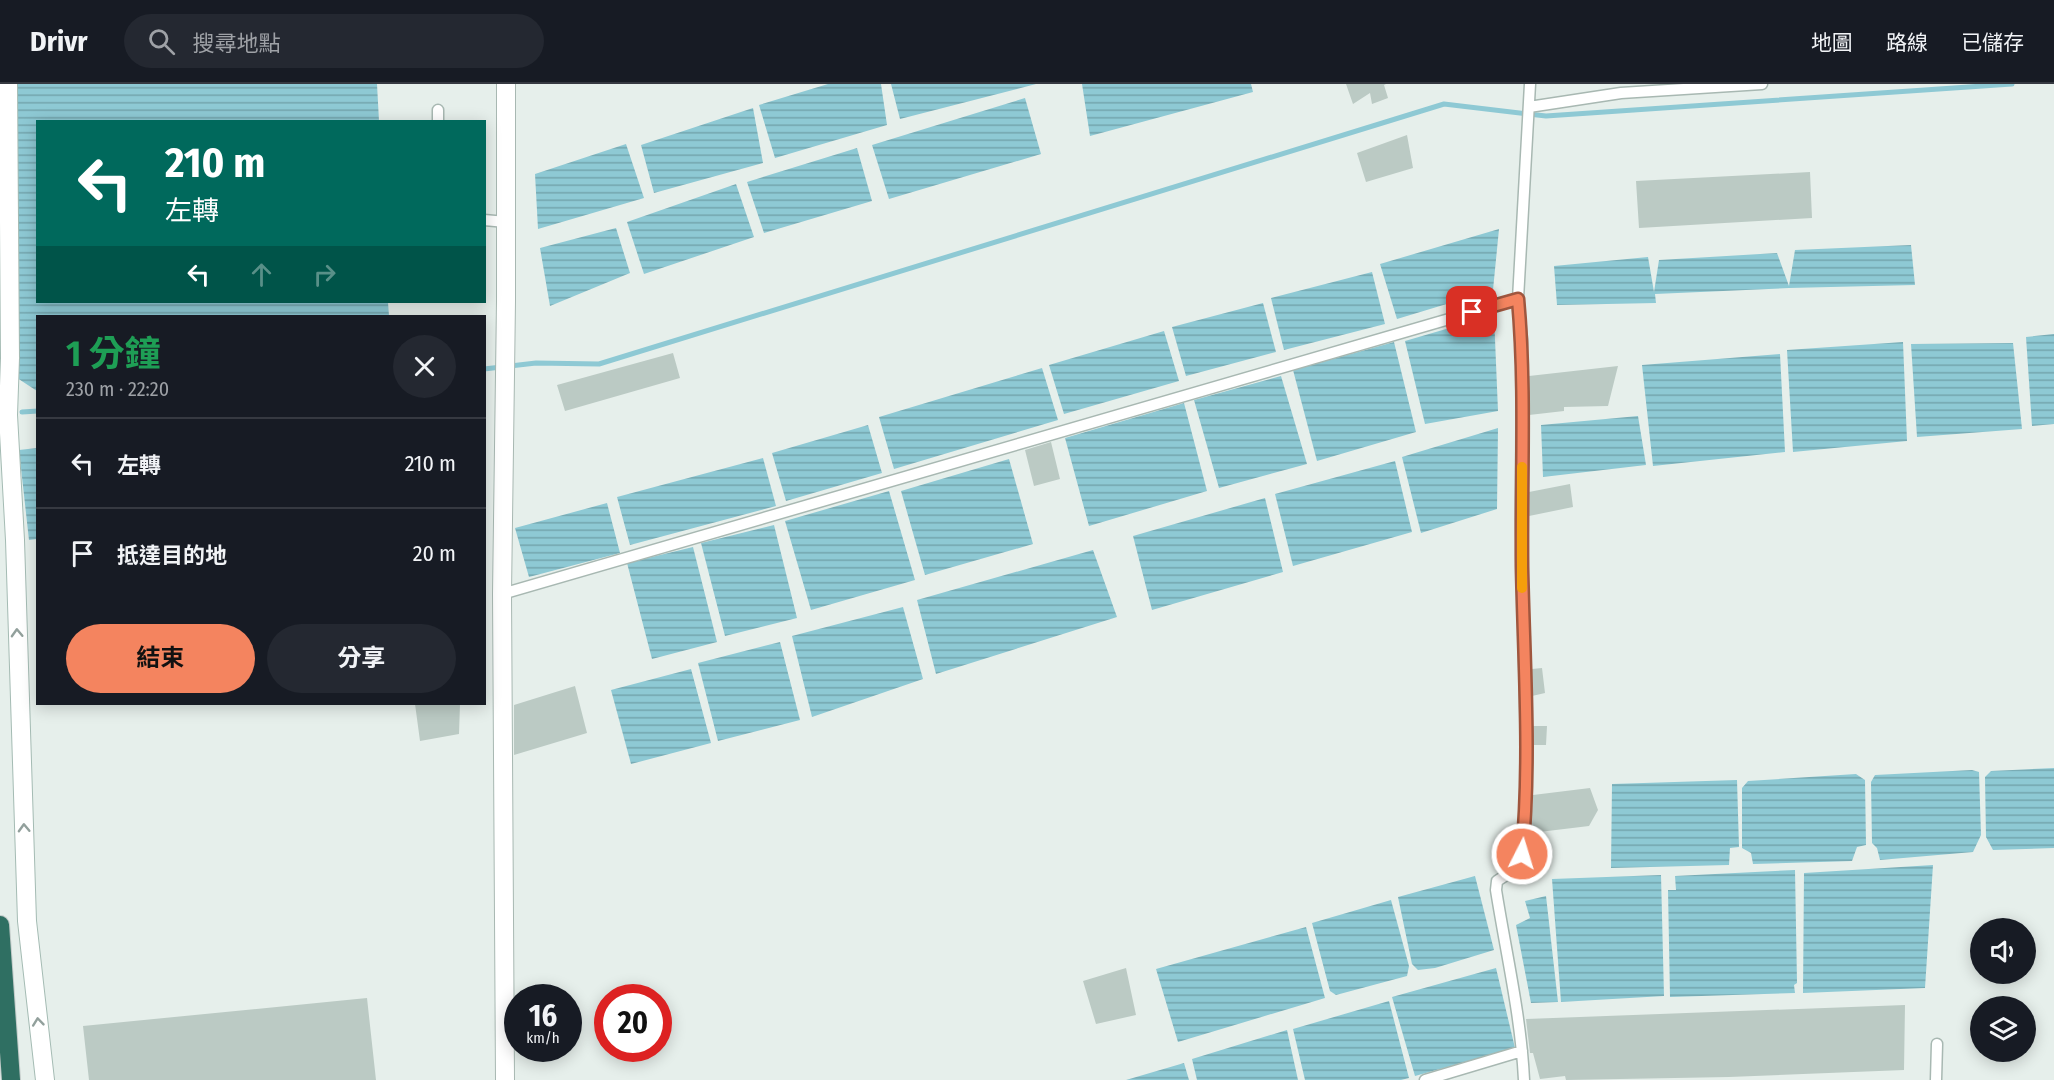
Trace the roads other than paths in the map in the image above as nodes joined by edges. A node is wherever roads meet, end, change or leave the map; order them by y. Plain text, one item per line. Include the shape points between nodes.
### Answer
1 (8, 84) edge
2 (506, 84) edge
3 (1530, 84) edge
4 (1762, 84) edge
5 (1529, 107) junction
6 (438, 110) dead end
7 (438, 120) edge
8 (486, 220) edge
9 (506, 222) junction
10 (1518, 299) junction
11 (502, 594) junction
12 (0, 925) edge
13 (1937, 1044) dead end
14 (1522, 1050) junction
15 (11, 1080) edge
16 (45, 1080) edge
17 (506, 1080) edge
18 (1425, 1080) edge
19 (1524, 1080) edge
20 (1936, 1080) edge

16 -> 1 street via 27,921 8,415
2 - 9 street
3 - 5 lane
4 - 5 lane via 1622,93
5 - 10 lane
6 - 7 lane
8 - 9 lane
9 - 11 street
10 - 11 lane
10 - 14 lane via 1522,362 1525,822 1520,866 1497,881 1496,890
11 - 17 street
12 - 15 highway
13 - 20 lane
14 - 18 lane
14 - 19 lane

